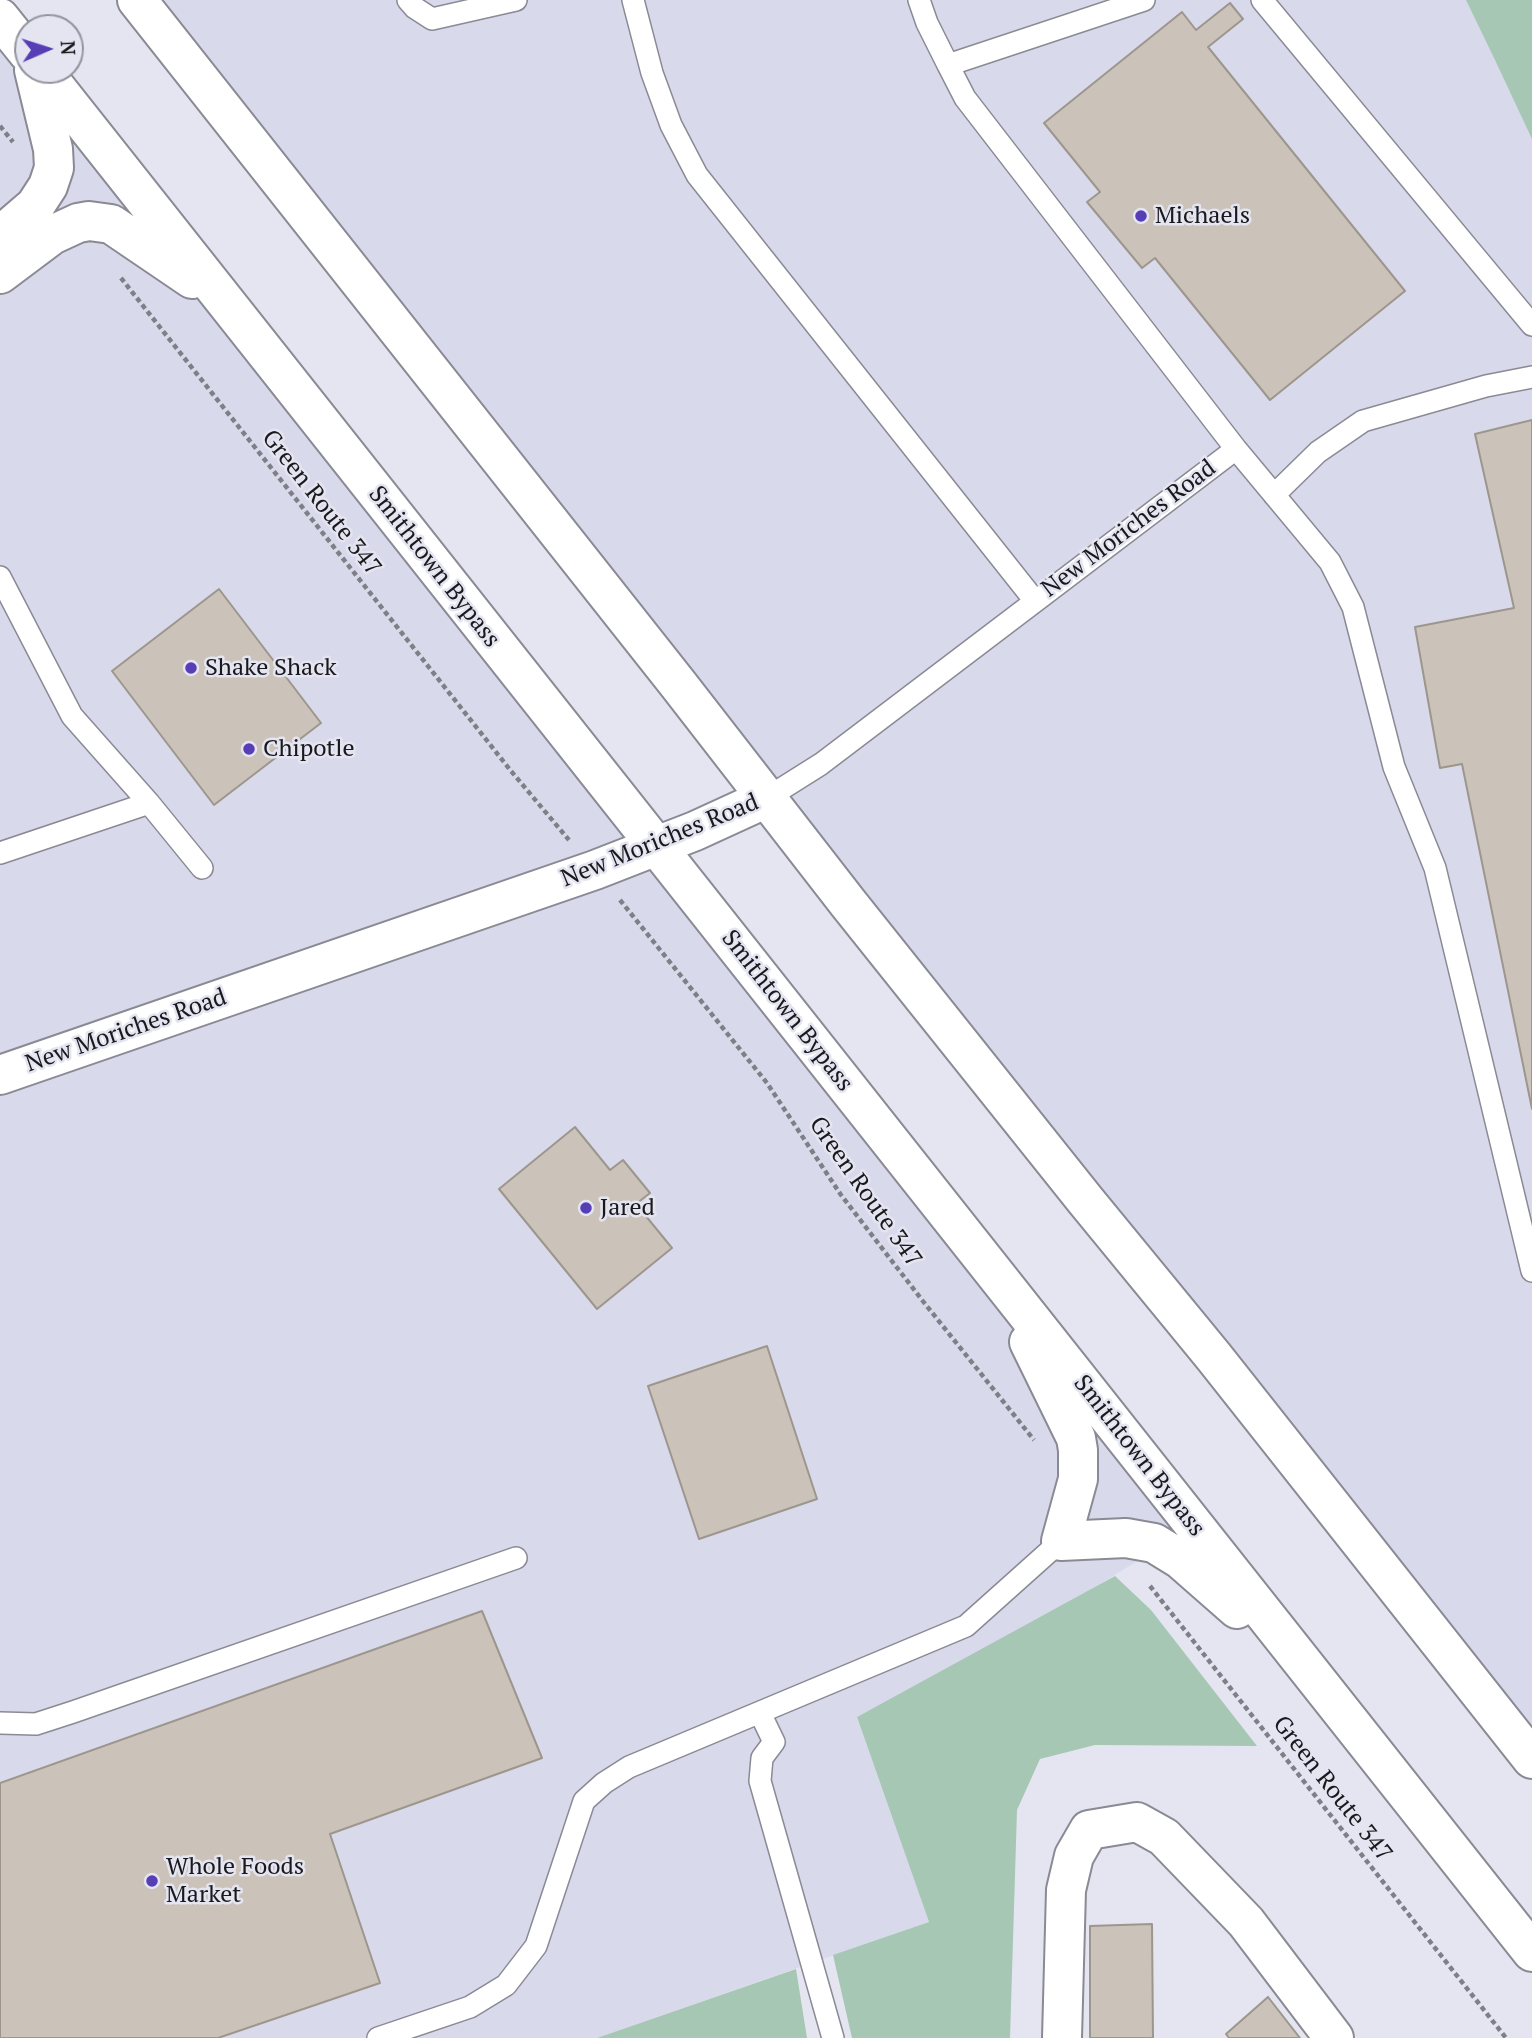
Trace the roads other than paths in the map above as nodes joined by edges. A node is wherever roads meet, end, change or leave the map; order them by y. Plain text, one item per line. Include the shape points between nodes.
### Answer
1 (137, 0) edge
2 (408, 0) edge
3 (516, 0) edge
4 (633, 0) edge
5 (919, 0) edge
6 (1144, 0) edge
7 (1262, 0) edge
8 (0, 18) edge
9 (14, 36) edge
10 (948, 65) junction
11 (37, 84) edge
12 (53, 84) edge
13 (0, 236) edge
14 (0, 274) edge
15 (223, 301) junction
16 (1532, 325) edge
17 (1532, 377) edge
18 (1236, 449) junction
19 (1274, 495) junction
20 (0, 577) edge
21 (1035, 601) junction
22 (767, 797) junction
23 (149, 803) junction
24 (656, 847) junction
25 (0, 853) edge
26 (202, 868) dead end
27 (0, 1075) edge
28 (994, 1271) junction
29 (1532, 1271) edge
30 (1061, 1541) junction
31 (516, 1558) dead end
32 (1312, 1674) junction
33 (760, 1713) junction
34 (0, 1723) edge
35 (1532, 1759) edge
36 (1532, 1952) edge
37 (377, 2038) edge
38 (832, 2038) edge
39 (1062, 2038) edge
40 (1334, 2038) edge

1 - 22 main road
2 - 3 lane via 432,19
4 - 21 lane via 671,125 697,175
5 - 10 lane
6 - 10 lane
7 - 16 lane
8 - 9 main road
10 - 18 lane via 965,98
11 - 13 main road via 54,168 35,206
12 - 15 main road, Smithtown Bypass
14 - 15 main road via 65,228 101,222 122,231
15 - 24 main road, Smithtown Bypass
17 - 19 lane via 1363,421 1318,452
18 - 19 lane
18 - 21 lane, New Moriches Road
19 - 29 lane via 1329,562 1353,607 1394,767 1435,868
20 - 23 lane via 72,716
21 - 22 lane, New Moriches Road via 821,764
22 - 24 main road, New Moriches Road
22 - 35 main road
23 - 25 lane
23 - 26 lane
24 - 27 main road, New Moriches Road
24 - 28 main road, Smithtown Bypass
28 - 30 main road via 1076,1438 1078,1479
28 - 32 main road, Smithtown Bypass
30 - 32 main road via 1126,1538 1161,1547
30 - 33 lane via 966,1626
31 - 34 lane via 49,1720
32 - 36 main road, Smithtown Bypass
33 - 37 lane via 629,1767 604,1783 584,1801 536,1946 506,1985 470,2007
33 - 38 lane via 774,1742 762,1758 760,1781
39 - 40 main road via 1066,1890 1074,1856 1089,1830 1137,1822 1164,1837 1246,1922

